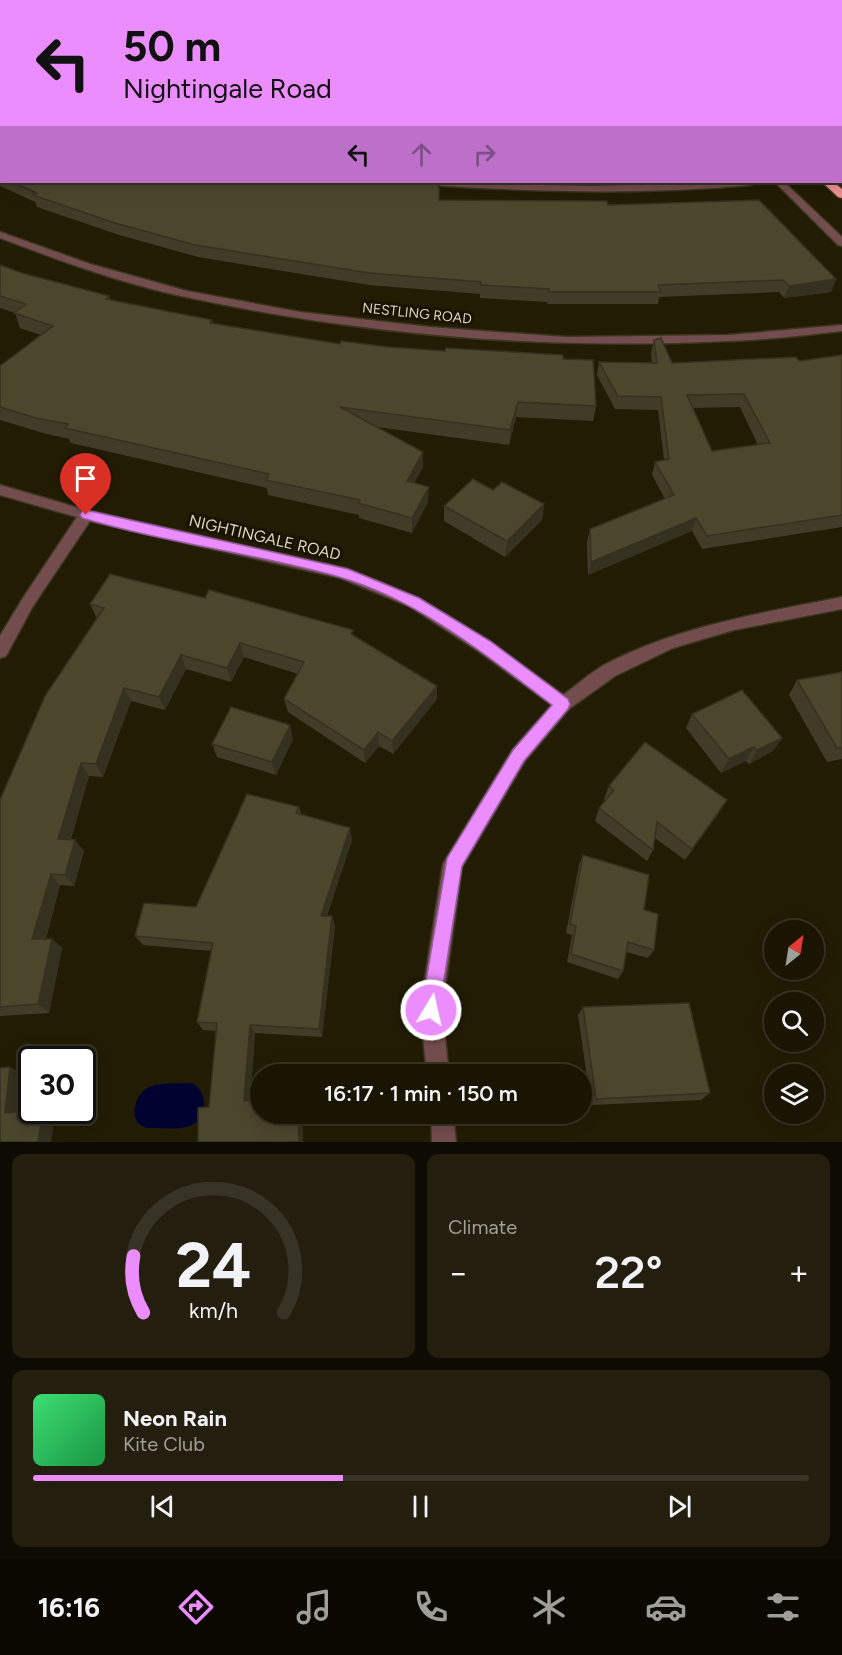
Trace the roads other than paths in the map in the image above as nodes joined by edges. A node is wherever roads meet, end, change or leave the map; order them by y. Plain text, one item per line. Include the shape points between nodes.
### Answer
1 (450, 183) edge
2 (735, 183) edge
3 (780, 183) edge
4 (828, 183) edge
5 (842, 195) edge
6 (0, 235) edge
7 (842, 243) edge
8 (842, 328) edge
9 (0, 490) edge
10 (86, 515) junction
11 (842, 603) edge
12 (0, 651) edge
13 (563, 704) junction
14 (437, 1064) edge
15 (443, 1124) edge
16 (444, 1142) edge

1 - 2 street via 577,189
3 - 7 street
4 - 5 highway
6 - 8 street, NESTLING ROAD via 86,266 186,294 300,315 430,330 578,340 729,338
9 - 10 street, NIGHTINGALE ROAD
10 - 12 street
10 - 13 street, NIGHTINGALE ROAD via 343,573 414,602 484,646
11 - 13 street via 734,624 669,643 609,671
13 - 14 street via 519,755 453,864 431,1010
15 - 16 street

